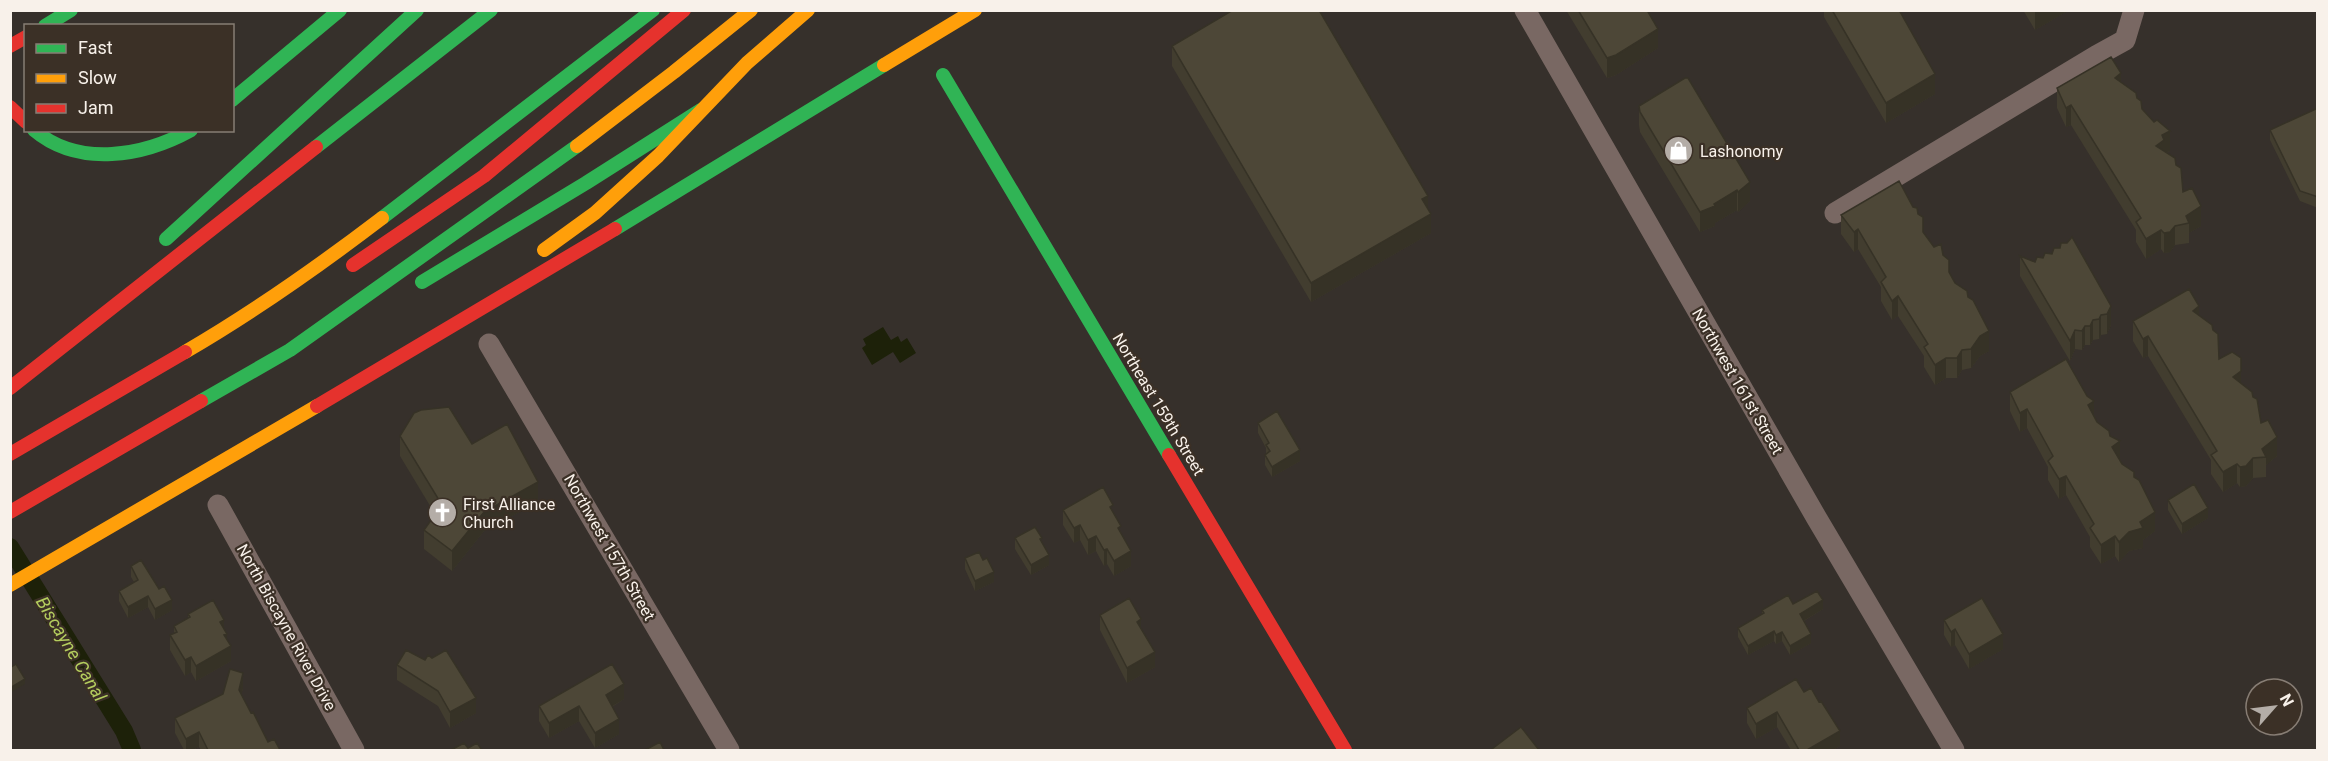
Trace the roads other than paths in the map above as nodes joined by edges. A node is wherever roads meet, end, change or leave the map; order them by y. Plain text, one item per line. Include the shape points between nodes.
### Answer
1 (70, 10) edge
2 (340, 10) edge
3 (417, 10) edge
4 (491, 10) edge
5 (653, 10) edge
6 (684, 10) edge
7 (751, 10) edge
8 (808, 10) edge
9 (975, 10) edge
10 (1525, 10) edge
11 (2134, 10) edge
12 (48, 24) edge
13 (24, 38) edge
14 (10, 46) edge
15 (944, 75) dead end
16 (234, 98) edge
17 (10, 107) edge
18 (701, 110) junction
19 (24, 121) edge
20 (36, 132) edge
21 (188, 132) edge
22 (543, 153) dead end
23 (1835, 213) dead end
24 (156, 248) dead end
25 (533, 258) dead end
26 (143, 268) dead end
27 (408, 269) junction
28 (342, 271) dead end
29 (321, 281) dead end
30 (413, 288) dead end
31 (475, 296) dead end
32 (123, 298) junction
33 (225, 329) junction
34 (336, 335) dead end
35 (489, 344) dead end
36 (10, 388) edge
37 (10, 454) edge
38 (188, 480) junction
39 (34, 503) junction
40 (218, 505) dead end
41 (10, 512) edge
42 (10, 522) edge
43 (10, 585) edge
44 (354, 750) edge
45 (729, 750) edge
46 (1345, 750) edge
47 (1954, 750) edge

1 - 12 main road
2 - 16 main road
3 - 24 main road
4 - 32 main road
5 - 33 main road via 323,263
6 - 28 main road via 484,176
7 - 27 main road via 543,171
8 - 18 main road
9 - 38 main road via 512,292
10 - 47 street, Northwest 161st Street
11 - 23 street via 2125,40
13 - 14 main road
15 - 46 main road, Northeast 159th Street
17 - 19 main road
18 - 25 main road via 658,156 595,213
18 - 30 main road
20 - 21 main road via 44,139 87,155 129,155 168,144
22 - 27 main road
26 - 32 main road
27 - 39 main road via 290,350
29 - 33 main road
31 - 38 main road via 212,455
32 - 36 main road
33 - 37 main road
34 - 39 main road
35 - 45 street, Northwest 157th Street
38 - 43 main road
39 - 41 main road
39 - 42 main road
40 - 44 street, North Biscayne River Drive

